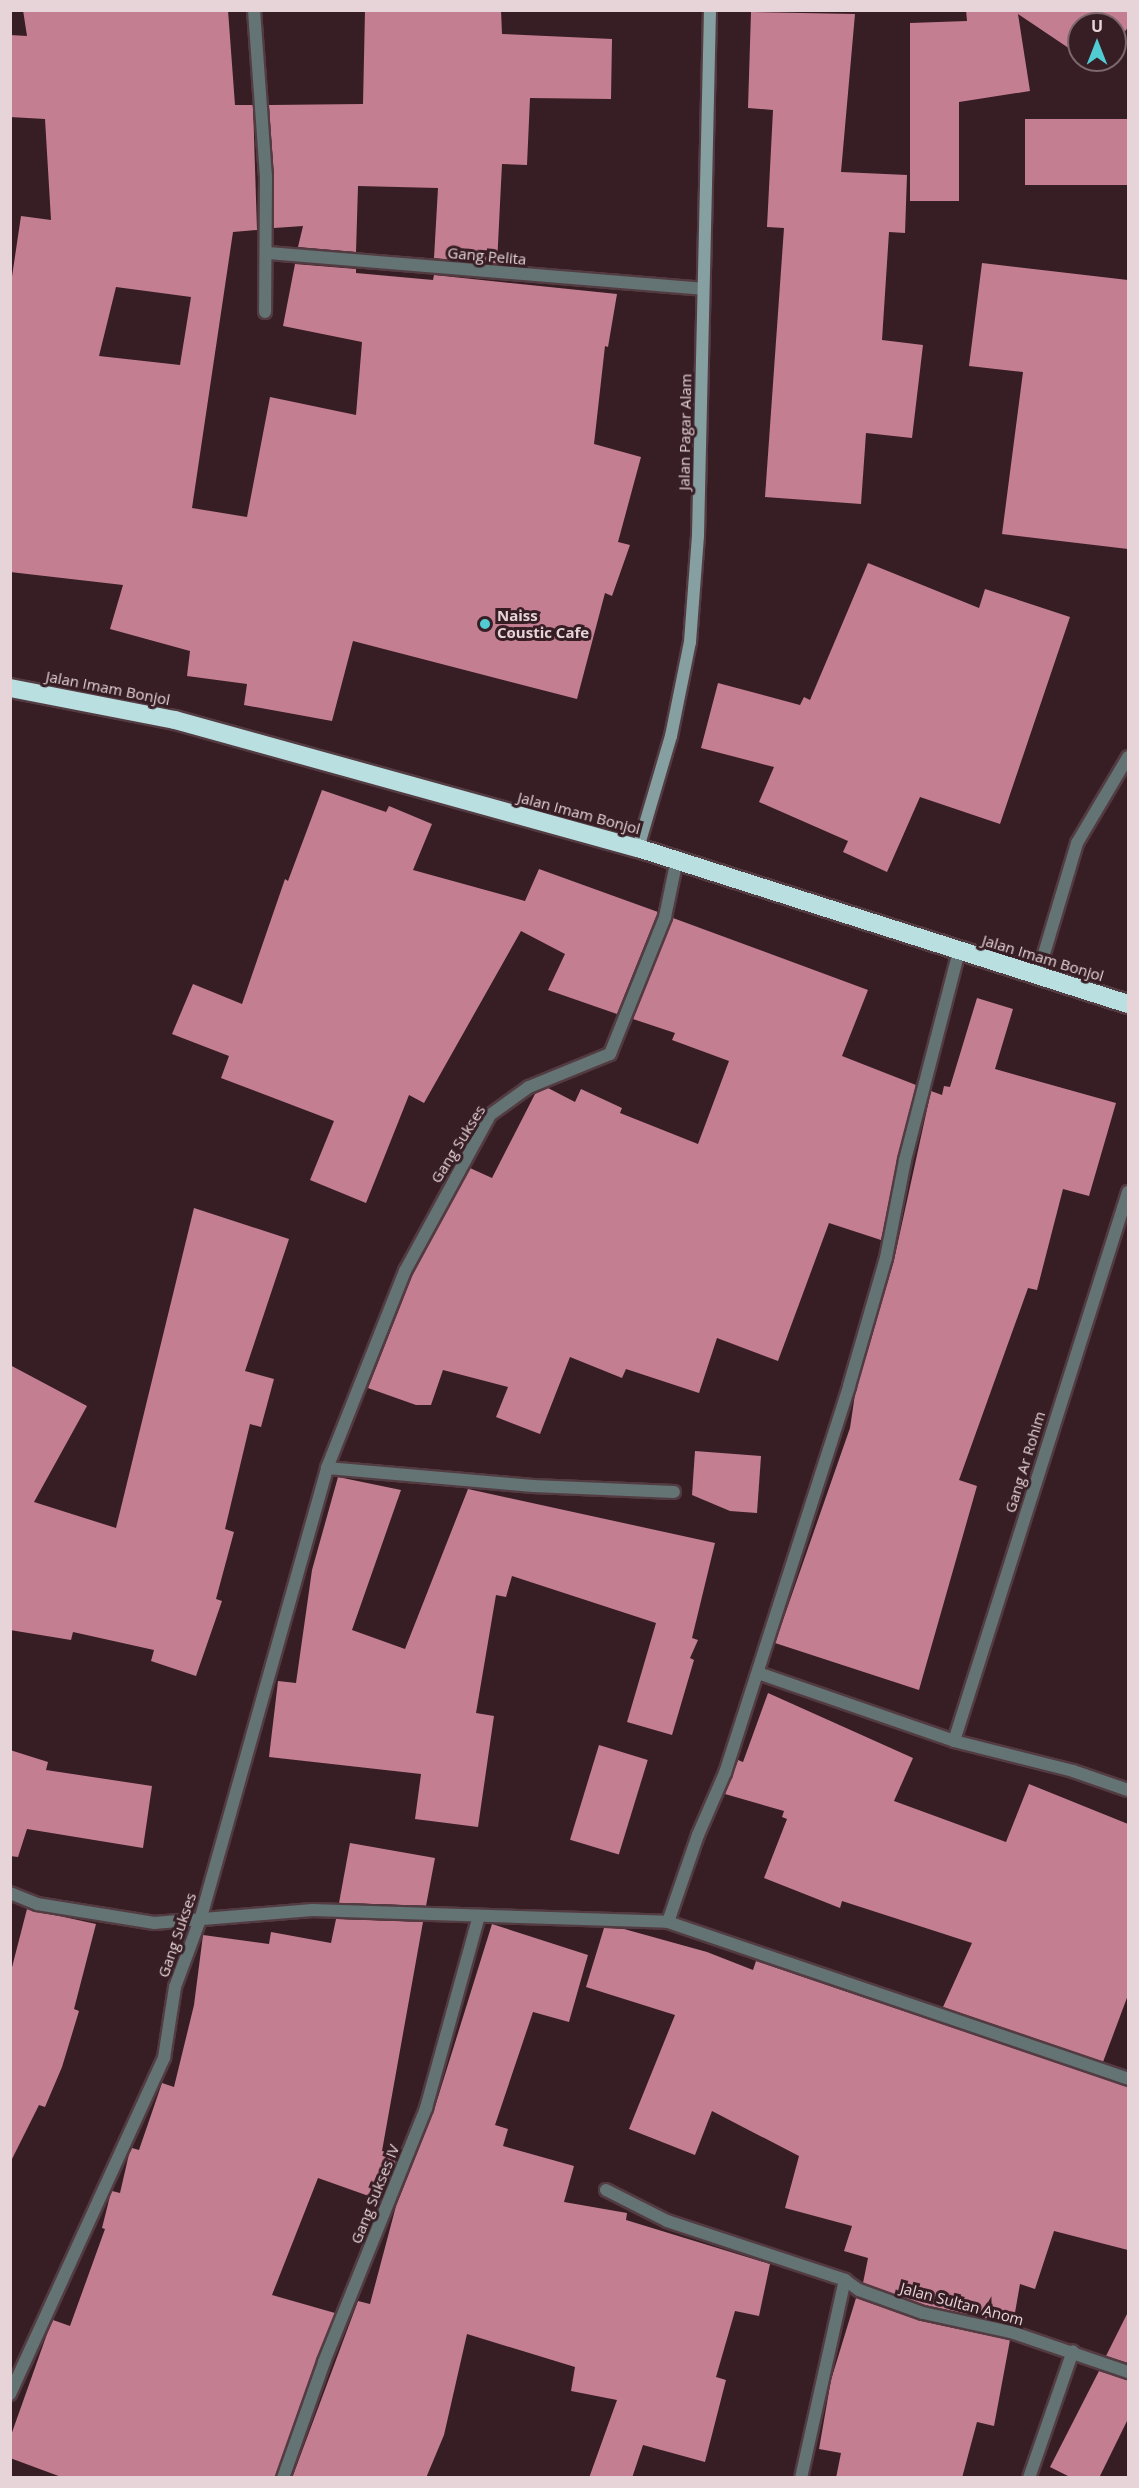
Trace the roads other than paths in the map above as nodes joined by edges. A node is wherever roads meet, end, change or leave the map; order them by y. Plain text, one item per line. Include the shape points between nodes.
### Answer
1 (254, 10) edge
2 (710, 10) edge
3 (268, 253) junction
4 (703, 289) junction
5 (265, 312) dead end
6 (10, 688) edge
7 (1128, 757) edge
8 (638, 848) junction
9 (677, 859) junction
10 (959, 951) junction
11 (1038, 975) junction
12 (1127, 1000) edge
13 (1128, 1192) edge
14 (327, 1468) junction
15 (674, 1492) dead end
16 (758, 1673) junction
17 (954, 1741) junction
18 (1128, 1790) edge
19 (10, 1893) edge
20 (479, 1916) junction
21 (201, 1917) junction
22 (668, 1922) junction
23 (1128, 2079) edge
24 (606, 2190) dead end
25 (845, 2280) junction
26 (1073, 2351) junction
27 (1128, 2372) edge
28 (10, 2394) edge
29 (283, 2478) edge
30 (801, 2478) edge
31 (1029, 2478) edge

1 - 3 street
2 - 4 street, Jalan Pagar Alam
3 - 4 street, Gang Pelita
3 - 5 street
4 - 8 street, Jalan Pagar Alam via 698,535 690,642 671,736
6 - 8 highway, Jalan Imam Bonjol via 174,720
7 - 11 street via 1077,843
8 - 9 highway, Jalan Imam Bonjol
9 - 10 highway, Jalan Imam Bonjol
9 - 14 street, Gang Sukses via 665,917 610,1054 529,1087 490,1115 405,1271
10 - 11 highway, Jalan Imam Bonjol
10 - 16 street via 904,1160 886,1258
11 - 12 highway, Jalan Imam Bonjol
13 - 17 street, Gang Ar Rohim
14 - 15 street via 533,1486
14 - 21 street, Gang Sukses
16 - 17 street
16 - 22 street
17 - 18 street via 1073,1771
19 - 21 street via 37,1904 154,1923
20 - 21 street via 312,1910
20 - 22 street
20 - 29 street, Gang Sukses IV via 426,2108 324,2362
21 - 28 street, Gang Sukses via 174,1987 164,2058
22 - 23 street
24 - 25 street, Jalan Sultan Anom via 666,2221
25 - 26 street, Jalan Sultan Anom via 859,2290 923,2313
25 - 30 street
26 - 27 street, Jalan Sultan Anom
26 - 31 street

